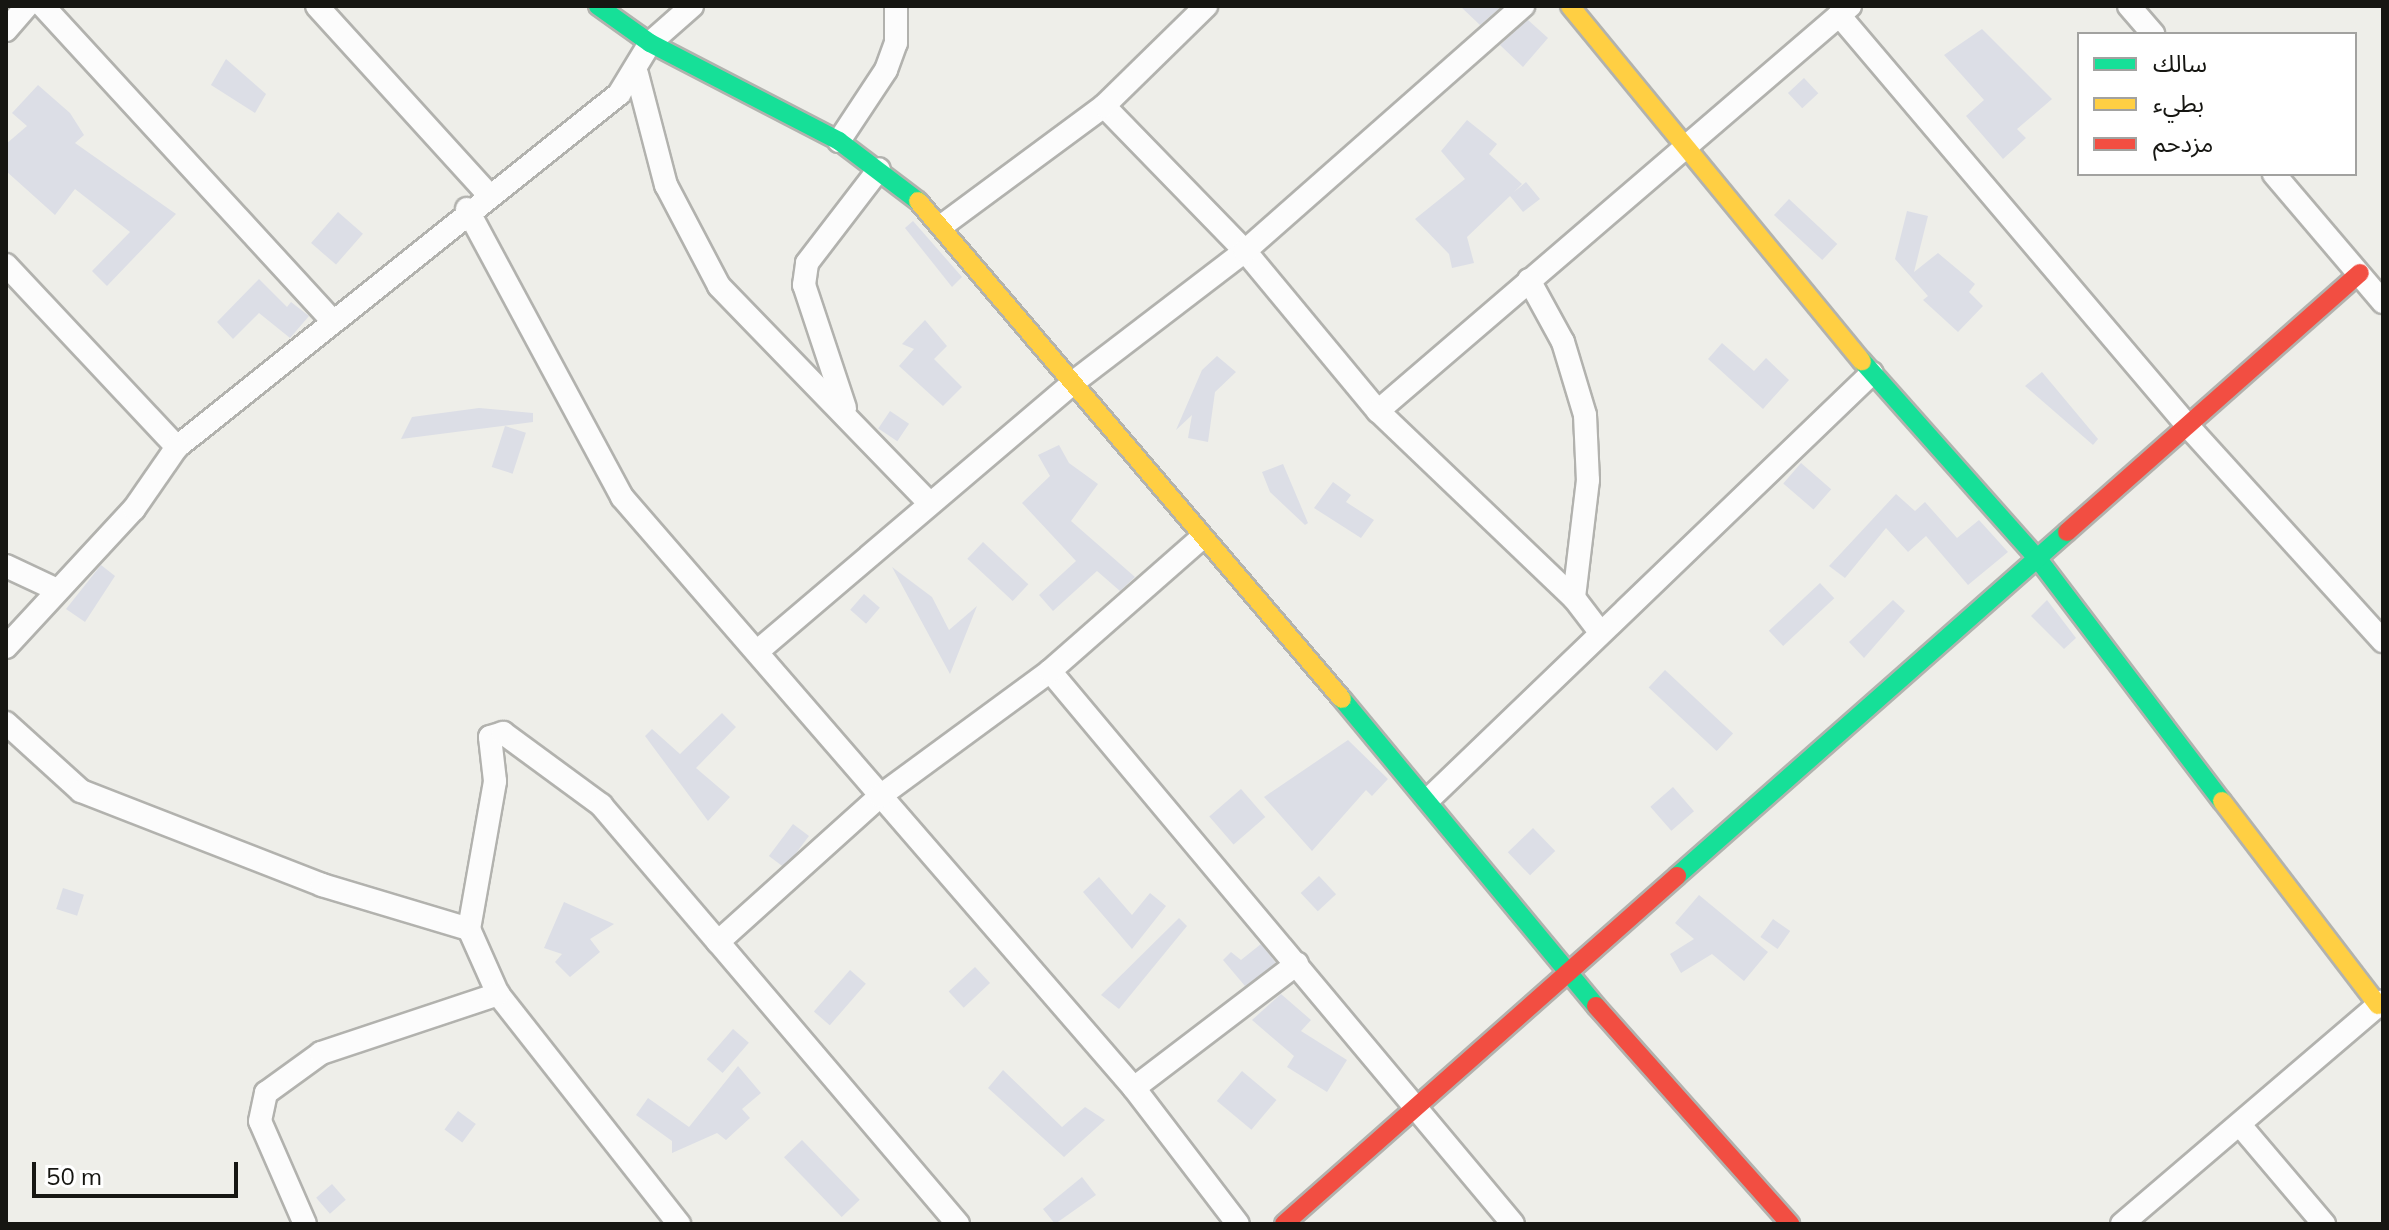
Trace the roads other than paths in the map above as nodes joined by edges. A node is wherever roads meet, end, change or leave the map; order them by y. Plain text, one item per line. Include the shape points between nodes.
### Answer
1 (27, 6) edge
2 (43, 6) edge
3 (317, 6) edge
4 (598, 6) edge
5 (692, 6) edge
6 (896, 6) edge
7 (1206, 6) edge
8 (1523, 6) edge
9 (1570, 6) edge
10 (2133, 7) edge
11 (1845, 10) edge
12 (6, 30) edge
13 (2152, 32) edge
14 (650, 43) junction
15 (637, 74) junction
16 (1104, 106) junction
17 (839, 141) junction
18 (1684, 146) junction
19 (879, 169) junction
20 (2276, 176) edge
21 (487, 193) junction
22 (467, 209) junction
23 (943, 225) junction
24 (1245, 251) junction
25 (6, 265) edge
26 (2360, 273) junction
27 (1529, 280) junction
28 (2383, 302) edge
29 (331, 319) junction
30 (1872, 373) junction
31 (1075, 381) junction
32 (1378, 411) junction
33 (848, 416) junction
34 (2186, 424) junction
35 (177, 447) junction
36 (929, 503) junction
37 (1200, 539) junction
38 (2038, 559) junction
39 (6, 566) edge
40 (55, 589) junction
41 (1574, 598) junction
42 (1600, 632) junction
43 (2383, 641) edge
44 (6, 647) edge
45 (759, 650) junction
46 (1050, 671) junction
47 (6, 723) edge
48 (880, 796) junction
49 (1430, 798) junction
50 (469, 929) junction
51 (718, 942) junction
52 (1297, 964) junction
53 (1565, 971) junction
54 (498, 994) junction
55 (2381, 1003) edge
56 (1134, 1088) junction
57 (1416, 1111) junction
58 (2240, 1125) junction
59 (305, 1224) edge
60 (679, 1224) edge
61 (958, 1224) edge
62 (1238, 1224) edge
63 (1284, 1224) edge
64 (1513, 1224) edge
65 (1790, 1224) edge
66 (2122, 1224) edge
67 (2324, 1224) edge

1 - 12 street
2 - 29 street
3 - 21 street
4 - 14 street
5 - 14 street
6 - 17 street via 896,43 886,70
7 - 16 street
8 - 24 street
9 - 18 street
10 - 13 street
11 - 18 street
11 - 34 street
14 - 15 street
14 - 17 street
15 - 21 street
15 - 33 street via 666,185 719,286
16 - 23 street
16 - 24 street
17 - 19 street
18 - 27 street
18 - 30 street
19 - 23 street
19 - 33 street via 807,263 804,285
20 - 26 street
21 - 22 street
22 - 29 street
22 - 45 street via 594,456
23 - 31 street
24 - 31 street
24 - 32 street
25 - 35 street
26 - 28 street
26 - 34 street
27 - 32 street
27 - 41 street via 1563,342 1585,415 1588,480
29 - 35 street
30 - 38 street
30 - 42 street
31 - 36 street
31 - 37 street
32 - 41 street
33 - 36 street
34 - 38 street
34 - 43 street
35 - 40 street via 134,509
36 - 45 street
37 - 46 street
37 - 49 street
38 - 53 street
38 - 55 street
39 - 40 street
40 - 44 street
41 - 42 street
42 - 49 street
45 - 48 street
46 - 48 street
46 - 52 street
47 - 50 street via 81,791 322,885
48 - 51 street
48 - 56 street
49 - 53 street
50 - 51 street via 495,781 490,737 503,733 601,805
50 - 54 street
51 - 61 street
52 - 56 street
52 - 57 street
53 - 57 street
53 - 65 street
54 - 59 street via 321,1053 266,1093 260,1121
54 - 60 street
55 - 58 street
56 - 62 street
57 - 63 street
57 - 64 street
58 - 66 street
58 - 67 street

